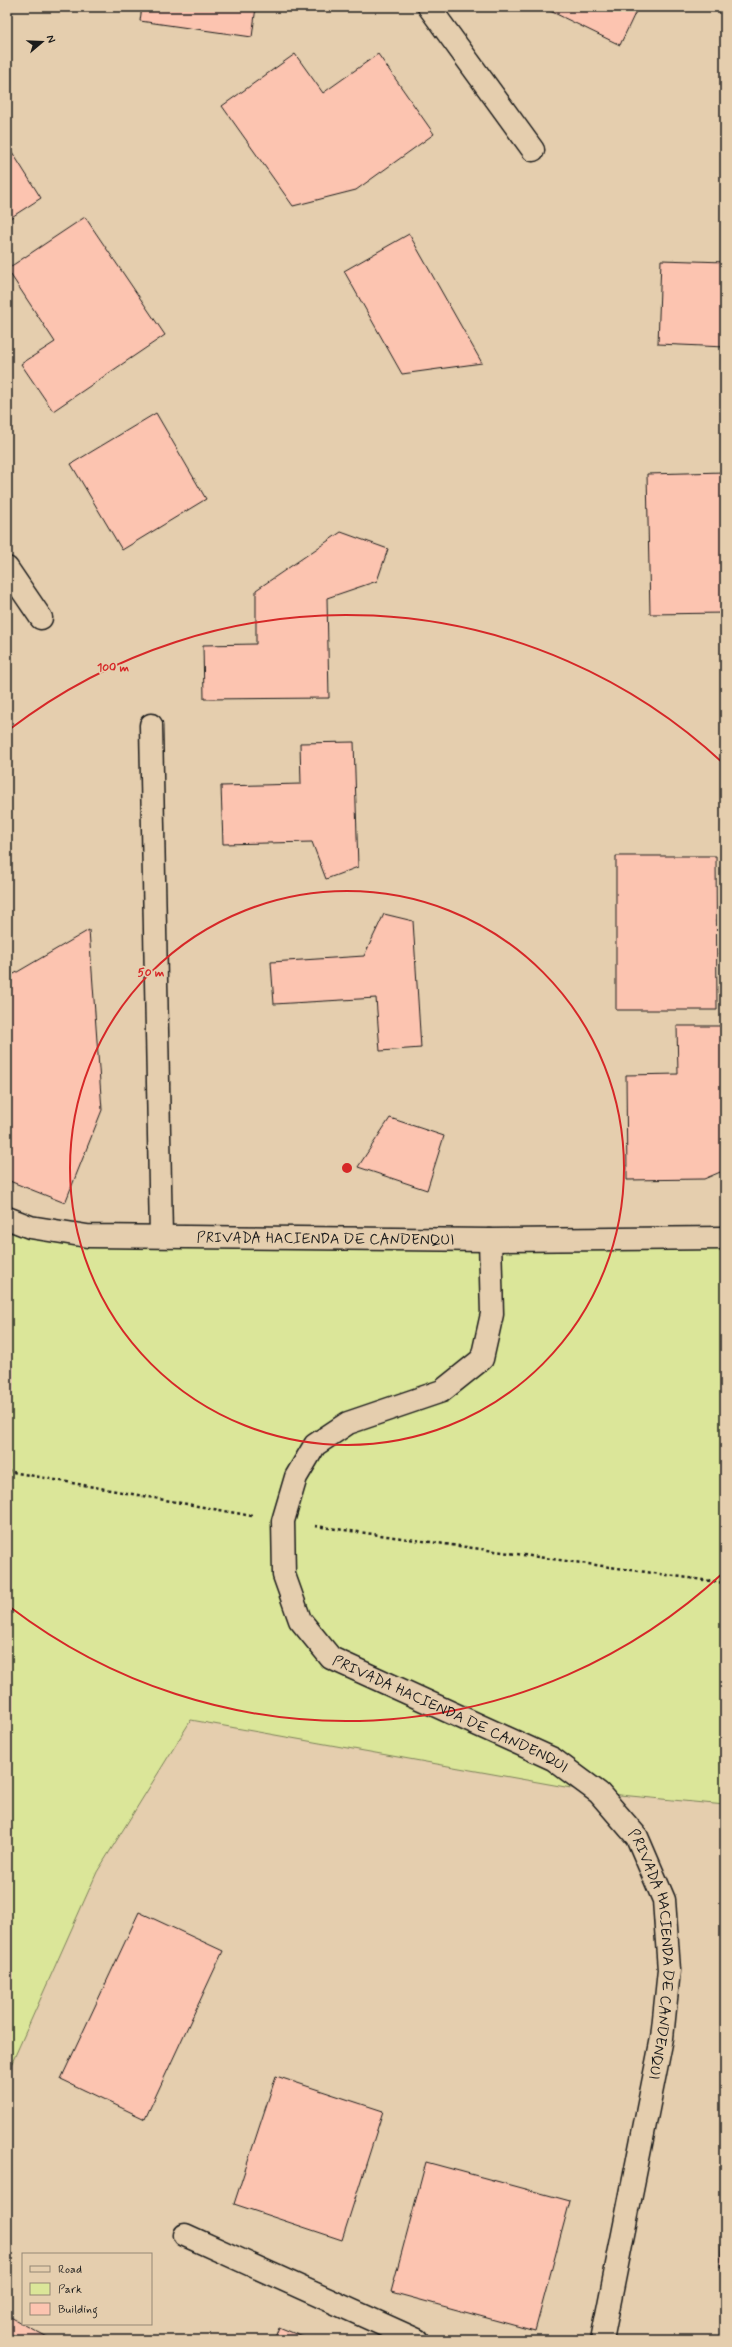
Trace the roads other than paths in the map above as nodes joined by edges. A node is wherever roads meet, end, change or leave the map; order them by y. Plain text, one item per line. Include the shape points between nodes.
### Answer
1 (429, 7) edge
2 (532, 150) dead end
3 (7, 568) edge
4 (41, 618) dead end
5 (151, 725) dead end
6 (7, 1218) edge
7 (161, 1236) junction
8 (725, 1238) edge
9 (490, 1240) junction
10 (185, 2235) dead end
11 (417, 2340) edge
12 (602, 2340) edge

1 - 2 street
3 - 4 street
5 - 7 street
6 - 7 street, PRIVADA HACIENDA DE CANDENQUI via 30,1227 87,1236
7 - 9 street, PRIVADA HACIENDA DE CANDENQUI
8 - 9 street
9 - 12 street, PRIVADA HACIENDA DE CANDENQUI via 492,1314 482,1359 442,1391 348,1423 315,1445 296,1477 283,1521 284,1575 300,1620 331,1658 559,1763 599,1793 637,1837 664,1900 670,1970 662,2038
10 - 11 street

